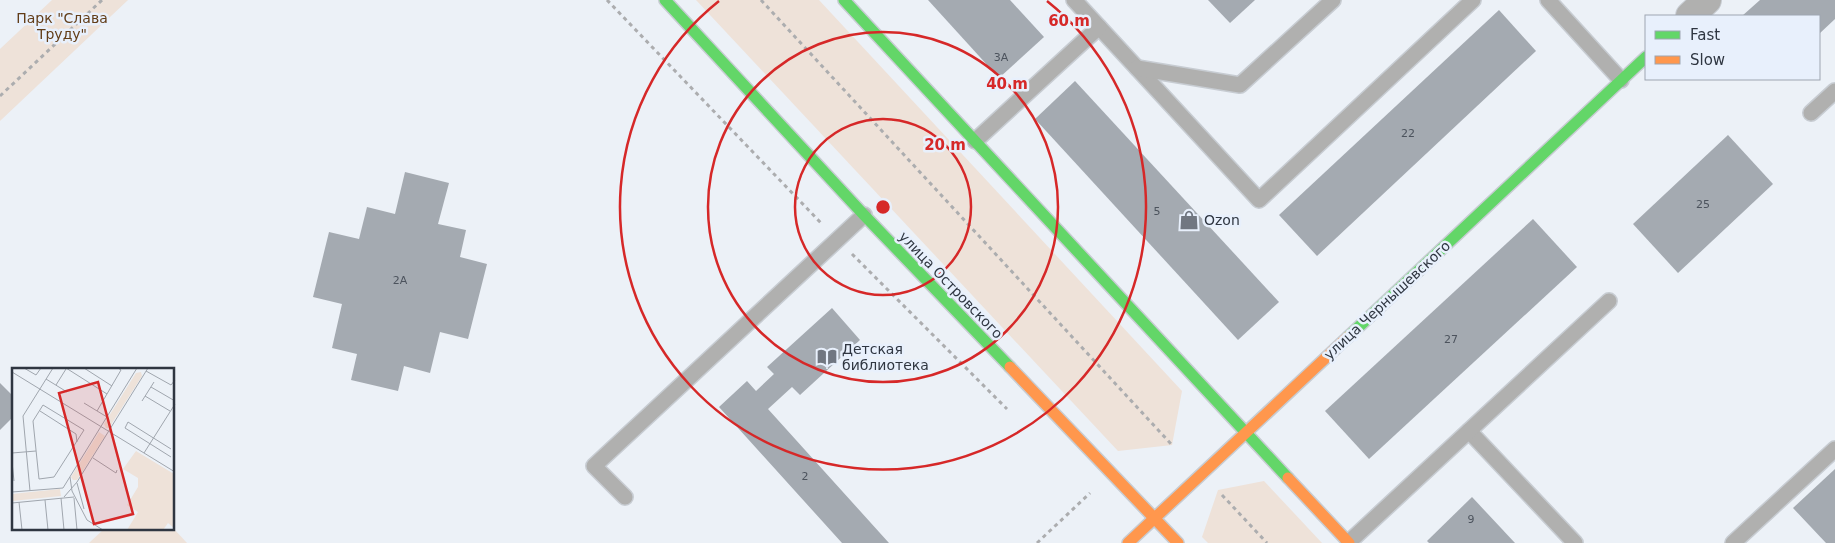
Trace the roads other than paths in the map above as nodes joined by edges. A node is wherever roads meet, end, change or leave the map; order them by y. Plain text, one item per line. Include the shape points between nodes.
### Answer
1 (665, 0) edge
2 (1074, 0) edge
3 (1333, 0) edge
4 (1473, 0) edge
5 (1548, 0) edge
6 (1707, 0) edge
7 (847, 1) edge
8 (1691, 15) edge
9 (1099, 27) junction
10 (1645, 58) edge
11 (1137, 68) junction
12 (1621, 80) junction
13 (1835, 91) edge
14 (1812, 113) dead end
15 (975, 141) junction
16 (864, 215) junction
17 (1609, 301) dead end
18 (1469, 431) junction
19 (1245, 433) junction
20 (1835, 449) edge
21 (625, 497) dead end
22 (1154, 518) junction
23 (1128, 543) edge
24 (1178, 543) edge
25 (1349, 543) edge
26 (1575, 543) edge
27 (1733, 543) edge

1 - 16 main road, улица Островского
2 - 9 lane
3 - 11 lane via 1240,86
4 - 11 lane via 1259,200
5 - 12 lane
6 - 8 street
7 - 15 main road
9 - 11 lane
9 - 15 lane
10 - 12 main road, улица Чернышевского
12 - 19 main road, улица Чернышевского
13 - 14 lane
15 - 19 main road
16 - 21 lane via 594,466
16 - 22 main road, улица Островского
17 - 18 lane
18 - 25 lane
18 - 26 lane
19 - 22 main road, улица Чернышевского
19 - 25 main road
20 - 27 lane
22 - 23 main road, улица Чернышевского
22 - 24 main road, улица Островского

